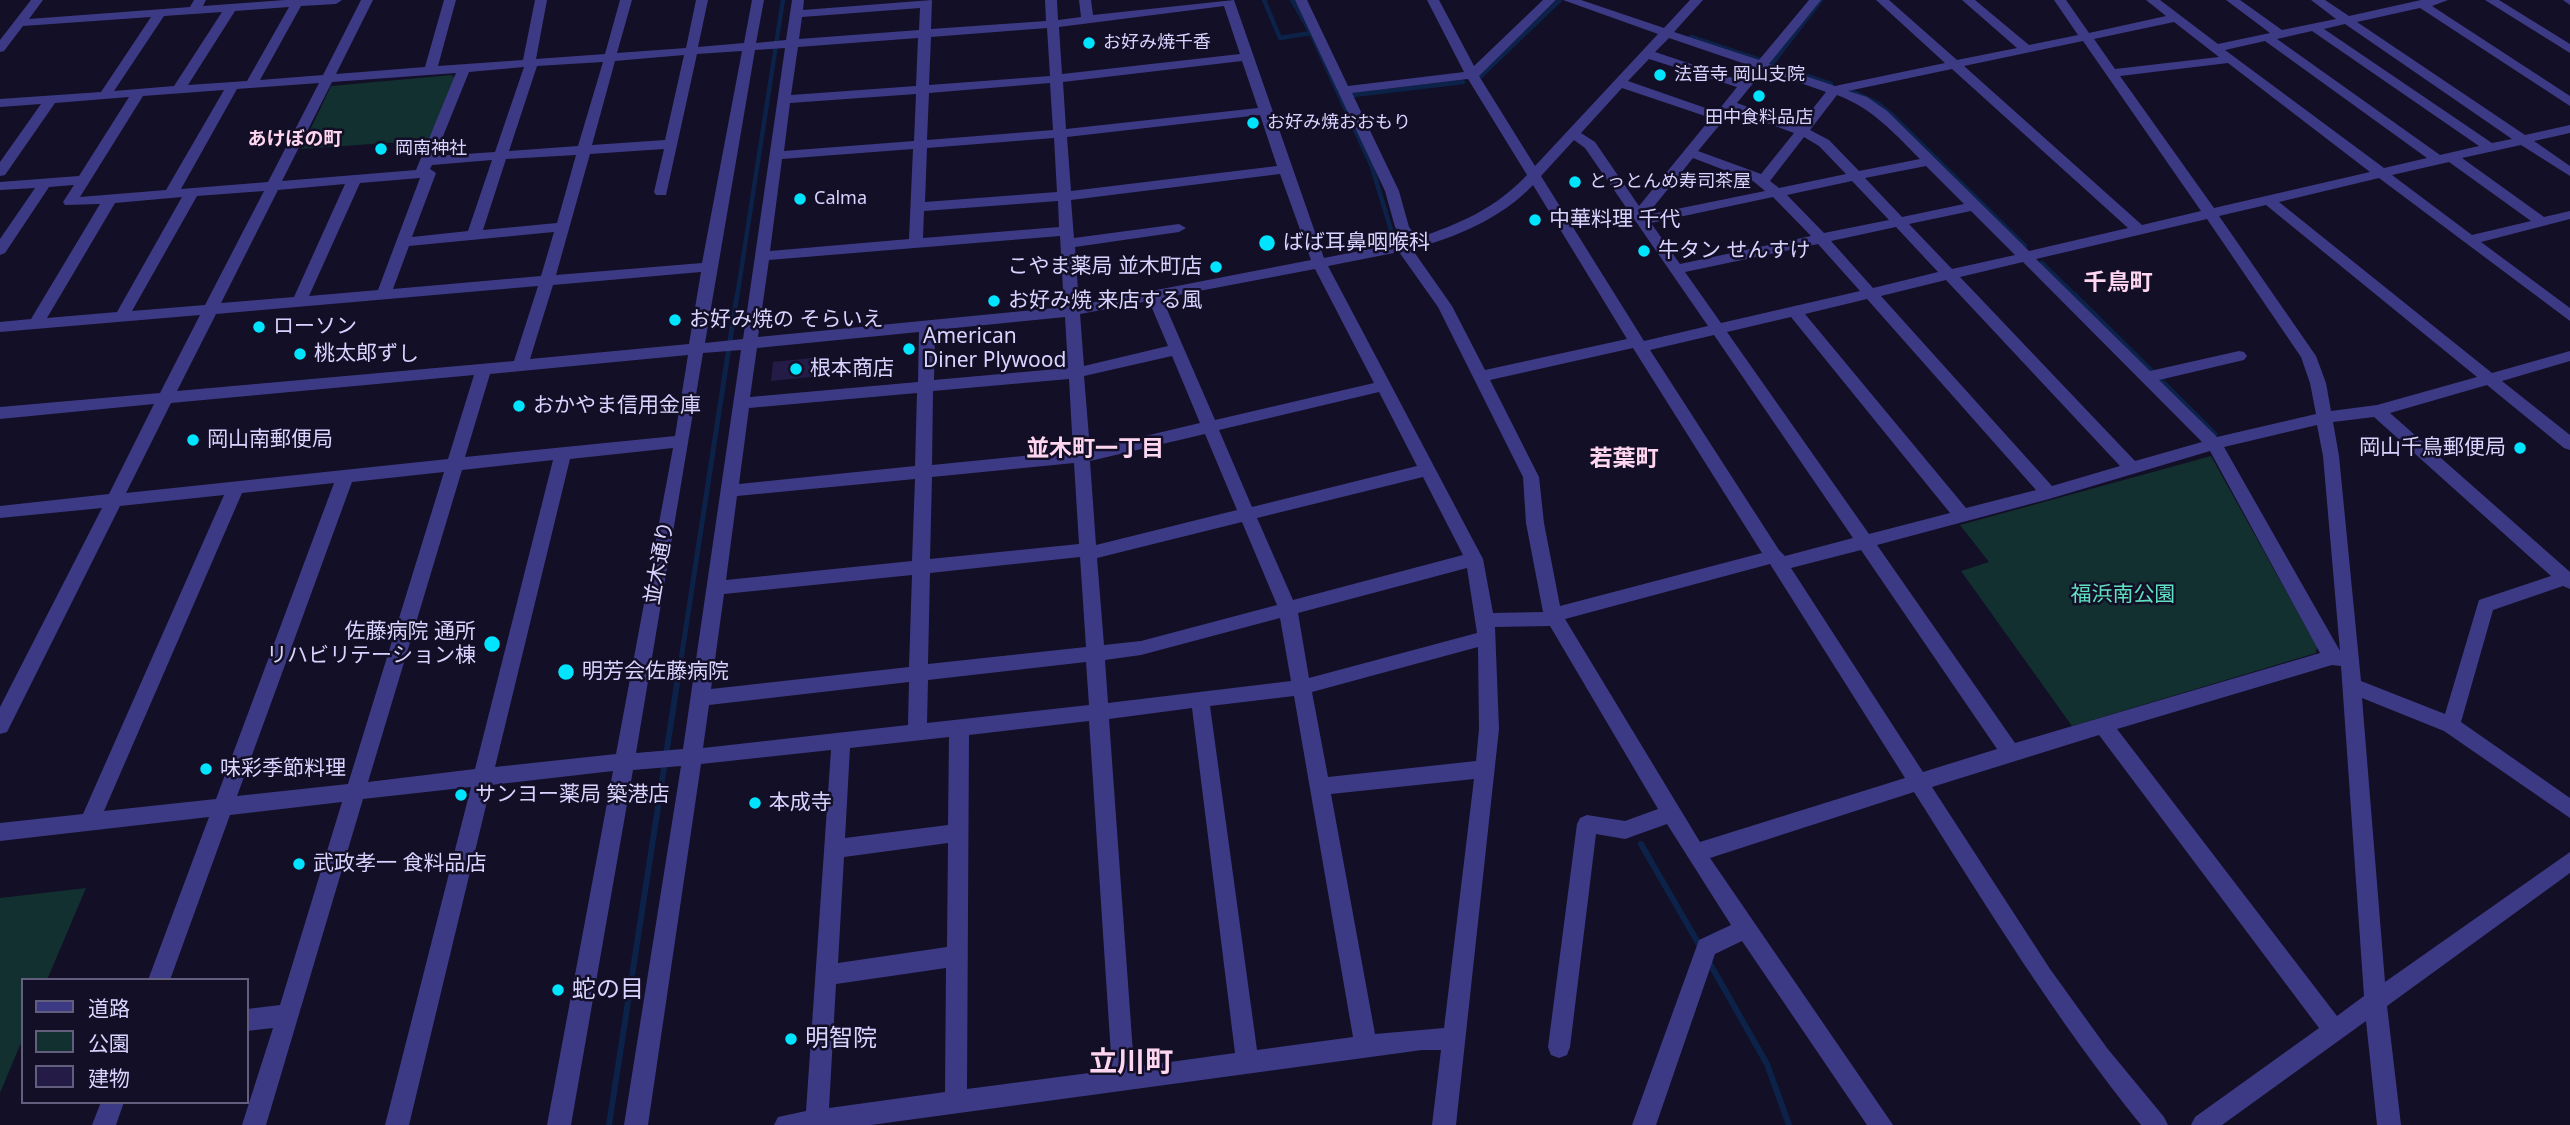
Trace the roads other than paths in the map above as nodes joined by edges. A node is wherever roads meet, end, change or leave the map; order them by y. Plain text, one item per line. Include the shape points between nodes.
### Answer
1 (37, 0) edge
2 (336, 0) edge
3 (367, 0) edge
4 (450, 0) edge
5 (541, 0) edge
6 (626, 0) edge
7 (702, 0) edge
8 (758, 0) edge
9 (798, 0) edge
10 (1051, 0) edge
11 (1085, 0) edge
12 (1115, 0) edge
13 (1301, 0) edge
14 (1433, 0) edge
15 (1550, 0) edge
16 (1569, 0) edge
17 (1697, 0) edge
18 (1815, 0) edge
19 (1882, 0) edge
20 (1968, 0) edge
21 (2060, 0) edge
22 (2152, 0) edge
23 (2232, 0) edge
24 (2318, 0) edge
25 (2442, 0) edge
26 (2491, 0) edge
27 (1228, 1) edge
28 (926, 2) edge
29 (297, 3) junction
30 (2421, 4) junction
31 (197, 5) edge
32 (1150, 6) edge
33 (231, 7) junction
34 (160, 13) junction
35 (796, 14) junction
36 (1118, 16) junction
37 (2176, 18) junction
38 (1087, 20) junction
39 (2346, 20) junction
40 (20, 23) junction
41 (1053, 24) junction
42 (2314, 27) junction
43 (925, 33) junction
44 (1667, 33) junction
45 (2273, 35) junction
46 (2087, 38) junction
47 (787, 43) junction
48 (749, 46) junction
49 (0, 48) edge
50 (2215, 48) junction
51 (2570, 49) edge
52 (691, 50) junction
53 (2027, 50) junction
54 (1648, 54) junction
55 (609, 57) junction
56 (1246, 57) junction
57 (2231, 59) junction
58 (531, 63) junction
59 (1955, 64) junction
60 (1761, 66) junction
61 (464, 68) junction
62 (431, 70) junction
63 (2112, 73) junction
64 (1472, 75) junction
65 (328, 78) junction
66 (1054, 79) junction
67 (1621, 83) junction
68 (251, 84) junction
69 (233, 85) junction
70 (1746, 86) junction
71 (179, 89) junction
72 (922, 90) junction
73 (1346, 90) junction
74 (1834, 90) junction
75 (139, 92) junction
76 (105, 95) junction
77 (51, 99) junction
78 (783, 100) junction
79 (2570, 102) edge
80 (0, 103) edge
81 (1264, 111) junction
82 (1725, 111) junction
83 (2570, 129) edge
84 (1802, 131) junction
85 (1573, 133) junction
86 (1058, 134) junction
87 (2523, 140) junction
88 (671, 144) junction
89 (920, 146) junction
90 (2489, 148) junction
91 (583, 151) junction
92 (1691, 153) junction
93 (501, 156) junction
94 (775, 156) junction
95 (2445, 158) junction
96 (1930, 162) junction
97 (424, 167) junction
98 (1284, 169) junction
99 (2570, 172) edge
100 (0, 173) edge
101 (2382, 173) junction
102 (1856, 176) junction
103 (1535, 177) junction
104 (355, 178) junction
105 (84, 180) junction
106 (1762, 182) junction
107 (45, 183) junction
108 (275, 185) junction
109 (0, 186) edge
110 (192, 192) junction
111 (661, 192) dead end
112 (1777, 192) junction
113 (171, 194) junction
114 (1065, 195) junction
115 (110, 199) junction
116 (2267, 199) junction
117 (1974, 206) junction
118 (918, 207) junction
119 (2209, 212) junction
120 (2570, 215) edge
121 (1641, 217) junction
122 (1898, 222) junction
123 (2542, 222) junction
124 (562, 227) junction
125 (1179, 228) dead end
126 (2138, 229) junction
127 (474, 235) junction
128 (1068, 237) junction
129 (1820, 238) junction
130 (2471, 240) junction
131 (403, 242) junction
132 (916, 243) junction
133 (1409, 246) junction
134 (0, 250) edge
135 (761, 256) junction
136 (2024, 256) junction
137 (1321, 264) junction
138 (709, 267) junction
139 (1676, 269) junction
140 (1948, 274) junction
141 (548, 279) junction
142 (384, 293) junction
143 (1870, 293) junction
144 (1154, 296) junction
145 (300, 300) junction
146 (214, 308) junction
147 (1794, 310) junction
148 (1072, 311) junction
149 (122, 316) junction
150 (2570, 316) edge
151 (36, 324) junction
152 (0, 327) edge
153 (927, 327) junction
154 (1717, 329) junction
155 (745, 345) junction
156 (1639, 345) junction
157 (697, 349) junction
158 (1177, 349) junction
159 (2239, 355) dead end
160 (2570, 356) edge
161 (520, 366) junction
162 (484, 369) junction
163 (1076, 373) junction
164 (2152, 376) junction
165 (1480, 377) junction
166 (2491, 380) junction
167 (927, 386) junction
168 (1383, 386) junction
169 (167, 398) junction
170 (741, 404) junction
171 (2377, 411) junction
172 (0, 413) edge
173 (2323, 418) junction
174 (1210, 428) junction
175 (682, 442) junction
176 (2214, 444) junction
177 (2570, 444) edge
178 (563, 455) junction
179 (1081, 456) junction
180 (454, 466) junction
181 (2132, 468) junction
182 (1426, 470) junction
183 (924, 471) junction
184 (345, 477) junction
185 (236, 487) junction
186 (729, 491) junction
187 (2049, 493) junction
188 (114, 500) junction
189 (0, 512) edge
190 (1247, 514) junction
191 (1962, 515) junction
192 (1866, 541) junction
193 (1087, 552) junction
194 (1474, 559) junction
195 (1778, 560) junction
196 (922, 566) junction
197 (2568, 580) edge
198 (715, 589) junction
199 (1288, 610) junction
200 (1555, 617) junction
201 (1485, 629) junction
202 (1096, 654) junction
203 (2341, 659) junction
204 (919, 673) junction
205 (2351, 686) junction
206 (1303, 687) junction
207 (700, 698) junction
208 (1200, 699) junction
209 (1101, 711) junction
210 (2451, 725) junction
211 (0, 726) edge
212 (2103, 726) junction
213 (959, 728) junction
214 (916, 732) junction
215 (841, 741) junction
216 (2011, 753) junction
217 (685, 757) junction
218 (624, 762) junction
219 (1486, 769) junction
220 (484, 777) junction
221 (1919, 782) junction
222 (1320, 786) junction
223 (357, 791) junction
224 (224, 807) junction
225 (2570, 809) edge
226 (1671, 813) junction
227 (89, 822) junction
228 (0, 832) edge
229 (958, 833) junction
230 (834, 849) junction
231 (1695, 853) junction
232 (2570, 861) edge
233 (1745, 929) junction
234 (957, 956) junction
235 (827, 975) junction
236 (160, 978) edge
237 (2375, 999) junction
238 (287, 1015) junction
239 (248, 1020) edge
240 (2334, 1030) junction
241 (1455, 1039) junction
242 (1366, 1047) junction
243 (1559, 1047) dead end
244 (1247, 1063) junction
245 (1125, 1080) junction
246 (956, 1102) junction
247 (112, 1104) edge
248 (817, 1121) junction
249 (104, 1125) edge
250 (254, 1125) edge
251 (397, 1125) edge
252 (559, 1125) edge
253 (636, 1125) edge
254 (786, 1125) edge
255 (1444, 1125) edge
256 (1644, 1125) edge
257 (1881, 1125) edge
258 (2156, 1125) edge
259 (2203, 1125) edge
260 (2389, 1125) edge

1 - 40 street
2 - 29 street
3 - 65 street
4 - 62 street
5 - 58 street
6 - 55 street
7 - 52 street
8 - 48 street, 並木通り
9 - 35 street
10 - 41 street
11 - 38 street
12 - 36 street
13 - 73 street
14 - 64 street
15 - 64 street
16 - 44 street
17 - 44 street
18 - 60 street
19 - 59 street
20 - 53 street
21 - 46 street
22 - 37 street
23 - 45 street
24 - 39 street
25 - 30 street
26 - 51 street
27 - 32 street
27 - 56 street
28 - 35 street
28 - 43 street
29 - 33 street
29 - 68 street
30 - 39 street
30 - 79 street
31 - 33 street
31 - 34 street
32 - 36 street
33 - 71 street
34 - 40 street
34 - 76 street
35 - 47 street
36 - 38 street
37 - 46 street
37 - 50 street
38 - 41 street
39 - 42 street
39 - 87 street
40 - 49 street
41 - 43 street
41 - 66 street
42 - 45 street
42 - 90 street
43 - 47 street
43 - 72 street
44 - 54 street
44 - 60 street
45 - 50 street
45 - 95 street
46 - 53 street
46 - 63 street
47 - 48 street
47 - 78 street
48 - 52 street
48 - 138 street, 並木通り
50 - 57 street
52 - 55 street
52 - 88 street
53 - 59 street
54 - 67 street
54 - 70 street
55 - 58 street
55 - 91 street
56 - 66 street
56 - 81 street
57 - 63 street
57 - 101 street
58 - 61 street
58 - 93 street
59 - 74 street
59 - 126 street
60 - 70 street
60 - 74 street
61 - 62 street
61 - 97 street
62 - 65 street
63 - 119 street
64 - 73 street
64 - 103 street
65 - 68 street
65 - 108 street
66 - 72 street
66 - 86 street
67 - 82 street
67 - 85 street
68 - 69 street
69 - 71 street
69 - 113 street
70 - 82 street
71 - 75 street
72 - 78 street
72 - 89 street
73 - 133 street via 1392,191
74 - 84 street
74 - 96 street via 1873,107
75 - 76 street
75 - 105 street
76 - 77 street
77 - 80 street
77 - 100 street
78 - 94 street
81 - 86 street
81 - 98 street
82 - 84 street
82 - 92 street
83 - 87 street
84 - 102 street via 1824,143
84 - 106 street
85 - 103 street
85 - 121 street via 1590,145
86 - 89 street
86 - 114 street
87 - 90 street
87 - 99 street
88 - 91 street
88 - 111 street
89 - 94 street
89 - 118 street
90 - 95 street
91 - 93 street
91 - 124 street
92 - 106 street
92 - 121 street
93 - 97 street
93 - 127 street
94 - 135 street
95 - 101 street
95 - 123 street
96 - 102 street
96 - 117 street
97 - 104 street
97 - 131 street via 429,173
98 - 114 street
98 - 137 street
101 - 116 street
101 - 130 street
102 - 112 street
102 - 122 street
103 - 133 street via 1486,216
103 - 156 street
104 - 108 street
104 - 145 street
105 - 107 street
105 - 115 street via 70,202
106 - 112 street
107 - 109 street
107 - 134 street
108 - 110 street
108 - 146 street
110 - 113 street
110 - 149 street
112 - 121 street
112 - 129 street
113 - 115 street
114 - 118 street
114 - 128 street
115 - 151 street
116 - 119 street
116 - 166 street
117 - 122 street
117 - 136 street
118 - 132 street
119 - 126 street
119 - 173 street via 2308,356
120 - 123 street
121 - 139 street
122 - 129 street
122 - 140 street
123 - 130 street
124 - 127 street
124 - 141 street
125 - 128 street
126 - 136 street
127 - 131 street
128 - 132 street
128 - 148 street
129 - 139 street
129 - 143 street
130 - 150 street
131 - 142 street
132 - 135 street
133 - 137 street
133 - 165 street
135 - 155 street
136 - 140 street
136 - 164 street
137 - 144 street
137 - 168 street
138 - 141 street
138 - 157 street, 並木通り
139 - 154 street
140 - 143 street
140 - 181 street
141 - 142 street
141 - 161 street
142 - 145 street
143 - 147 street
143 - 187 street
144 - 148 street
144 - 158 street
145 - 146 street
146 - 149 street
146 - 169 street
147 - 154 street
147 - 191 street
148 - 153 street
148 - 163 street
149 - 151 street
151 - 152 street
153 - 155 street
153 - 167 street
154 - 156 street
154 - 192 street
155 - 157 street
155 - 170 street
156 - 165 street
156 - 195 street
157 - 161 street
157 - 175 street, 並木通り
158 - 163 street
158 - 174 street
159 - 164 street
160 - 166 street
161 - 162 street
162 - 169 street
162 - 180 street
163 - 167 street
163 - 179 street
164 - 176 street
165 - 200 street via 1531,477 1535,523
166 - 171 street
166 - 177 street
167 - 170 street
167 - 183 street
168 - 174 street
168 - 182 street
169 - 172 street
169 - 188 street
170 - 186 street
171 - 173 street
171 - 197 street
173 - 176 street
173 - 203 street via 2331,456
174 - 179 street
174 - 190 street
175 - 178 street
175 - 218 street, 並木通り
176 - 181 street
176 - 203 street
178 - 180 street
178 - 220 street
179 - 183 street
179 - 193 street
180 - 184 street
180 - 223 street
181 - 187 street
182 - 190 street
182 - 194 street
183 - 186 street
183 - 196 street
184 - 185 street
184 - 224 street
185 - 188 street
185 - 227 street
186 - 198 street
187 - 191 street
188 - 189 street
188 - 211 street
190 - 193 street
190 - 199 street
191 - 192 street
192 - 195 street
192 - 216 street
193 - 196 street
193 - 202 street
194 - 199 street
194 - 201 street
195 - 200 street
195 - 221 street
196 - 198 street
196 - 204 street
197 - 210 street via 2485,605
198 - 207 street
199 - 202 street via 1141,648
199 - 206 street
200 - 201 street
200 - 226 street
201 - 206 street
201 - 219 street
202 - 204 street
202 - 209 street
203 - 205 street
203 - 212 street
204 - 207 street
204 - 214 street
205 - 210 street
205 - 237 street
206 - 208 street
206 - 222 street
207 - 217 street
208 - 209 street
208 - 244 street
209 - 213 street
209 - 245 street
210 - 225 street
212 - 216 street
212 - 240 street
213 - 214 street
213 - 229 street
214 - 215 street
215 - 217 street
215 - 230 street
216 - 221 street
217 - 218 street
217 - 253 street
218 - 220 street
218 - 252 street, 並木通り
219 - 222 street
219 - 241 street
220 - 223 street
220 - 251 street
221 - 231 street
221 - 258 street via 2042,976
222 - 242 street
223 - 224 street
223 - 238 street
224 - 227 street
224 - 236 street
226 - 231 street
226 - 243 street via 1625,831 1587,824
227 - 228 street
229 - 230 street
229 - 234 street
230 - 235 street
231 - 233 street
232 - 237 street
233 - 256 street via 1704,955
233 - 257 street
234 - 235 street
234 - 246 street
235 - 248 street
237 - 240 street
237 - 260 street
238 - 239 street
238 - 250 street
240 - 259 street
241 - 242 street
241 - 255 street
242 - 244 street
244 - 245 street
245 - 246 street
246 - 248 street
247 - 249 street
248 - 254 street

